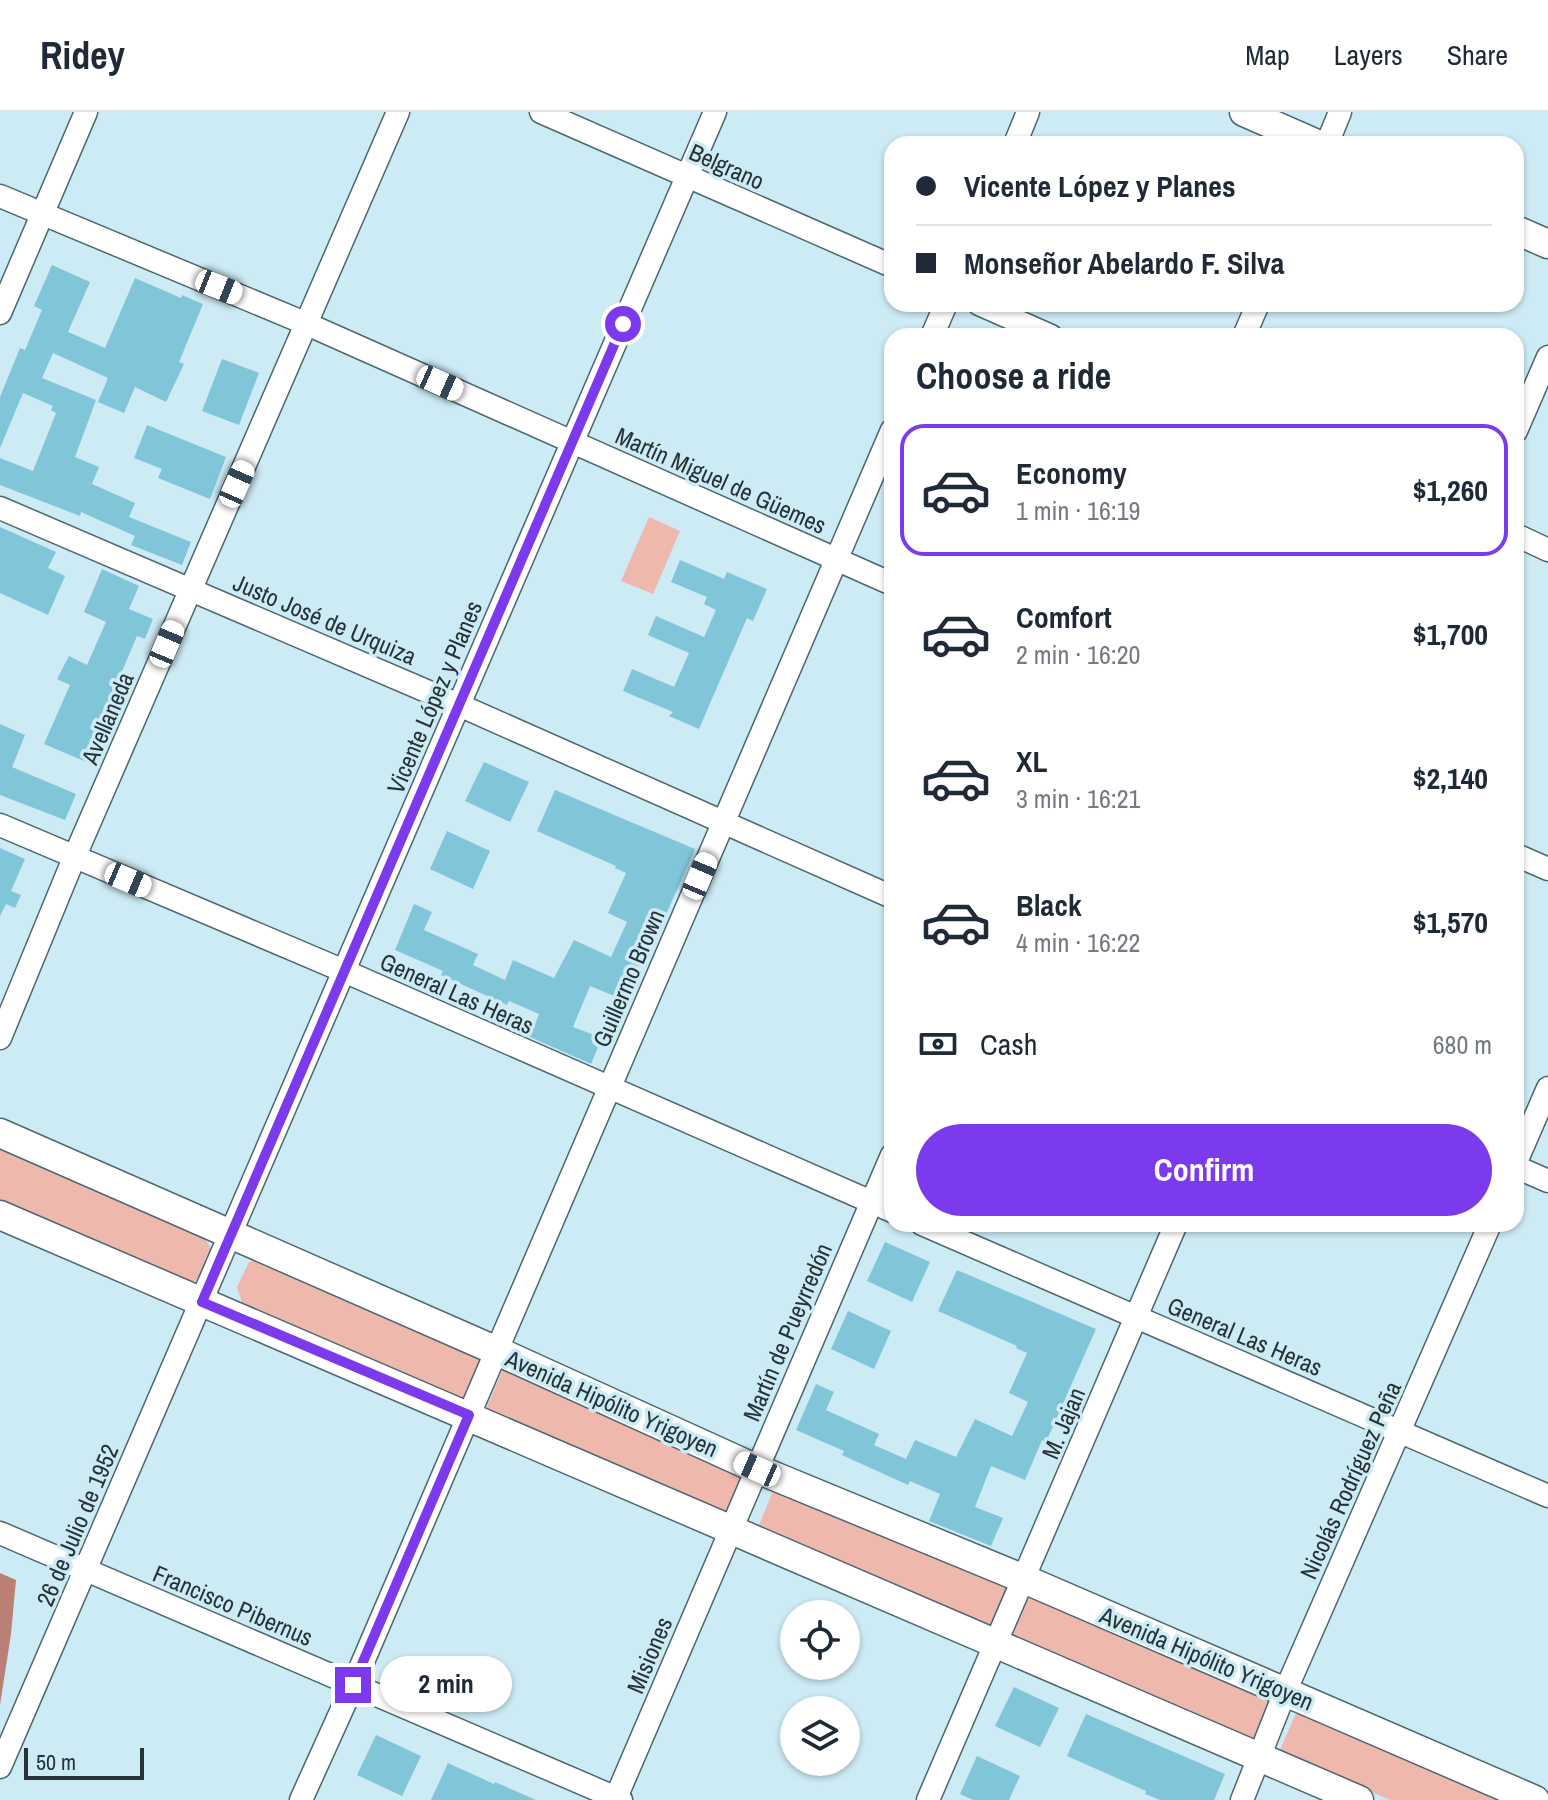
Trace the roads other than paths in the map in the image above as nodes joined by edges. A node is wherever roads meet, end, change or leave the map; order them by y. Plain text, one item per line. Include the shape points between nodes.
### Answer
1 (86, 112) edge
2 (398, 112) edge
3 (541, 112) edge
4 (715, 112) edge
5 (1028, 112) edge
6 (1244, 112) edge
7 (1340, 112) edge
8 (1018, 136) edge
9 (1299, 136) edge
10 (1330, 136) edge
11 (687, 178) junction
12 (0, 196) edge
13 (42, 214) junction
14 (1524, 234) edge
15 (1548, 244) edge
16 (884, 263) edge
17 (997, 312) edge
18 (0, 313) edge
19 (307, 324) junction
20 (1033, 328) edge
21 (1548, 357) edge
22 (1524, 412) edge
23 (572, 441) junction
24 (884, 449) edge
25 (0, 508) edge
26 (1524, 539) edge
27 (1548, 550) edge
28 (836, 560) junction
29 (884, 581) edge
30 (190, 590) junction
31 (459, 705) junction
32 (723, 823) junction
33 (0, 825) edge
34 (74, 858) junction
35 (1524, 858) edge
36 (1548, 869) edge
37 (884, 893) edge
38 (344, 971) junction
39 (0, 1038) edge
40 (1548, 1088) edge
41 (609, 1089) junction
42 (0, 1133) edge
43 (1524, 1146) edge
44 (1524, 1169) edge
45 (1548, 1181) edge
46 (882, 1207) edge
47 (0, 1215) edge
48 (940, 1232) edge
49 (1173, 1232) edge
50 (1487, 1232) edge
51 (231, 1234) junction
52 (202, 1302) junction
53 (1136, 1317) junction
54 (497, 1351) junction
55 (469, 1415) junction
56 (1400, 1432) junction
57 (757, 1469) junction
58 (1548, 1496) edge
59 (730, 1531) junction
60 (0, 1533) edge
61 (86, 1569) junction
62 (1024, 1579) junction
63 (997, 1643) junction
64 (353, 1685) junction
65 (1285, 1692) junction
66 (1260, 1757) junction
67 (0, 1767) edge
68 (617, 1799) edge
69 (301, 1800) edge
70 (928, 1800) edge
71 (1242, 1800) edge
72 (1359, 1800) edge
73 (1535, 1800) edge

1 - 13 street
2 - 19 street, Avellaneda
3 - 11 street, Belgrano
4 - 11 street, Vicente López y Planes
5 - 8 street
6 - 9 main road
7 - 10 street
11 - 16 street, Belgrano
11 - 23 street, Vicente López y Planes
12 - 13 street, Martín Miguel de Güemes
13 - 18 street
13 - 19 street, Martín Miguel de Güemes
14 - 15 main road
17 - 20 street
19 - 23 street, Martín Miguel de Güemes
19 - 30 street, Avellaneda
21 - 22 street
23 - 28 street, Martín Miguel de Güemes
23 - 31 street, Vicente López y Planes
24 - 28 street, Guillermo Brown
25 - 30 street, Justo José de Urquiza
26 - 27 street
28 - 29 street, Martín Miguel de Güemes
28 - 32 street, Guillermo Brown
30 - 31 street, Justo José de Urquiza
30 - 34 street, Avellaneda
31 - 32 street, Justo José de Urquiza
31 - 38 street, Vicente López y Planes
32 - 37 street, Justo José de Urquiza
32 - 41 street, Guillermo Brown
33 - 34 street, General Las Heras
34 - 38 street, General Las Heras
34 - 39 street, Avellaneda
35 - 36 street
38 - 41 street, General Las Heras
38 - 51 street, Vicente López y Planes
40 - 43 street
41 - 46 street, General Las Heras
41 - 54 street, Guillermo Brown
42 - 51 main road, Avenida Hipólito Yrigoyen
44 - 45 street
46 - 57 street, Martín de Pueyrredón
47 - 52 main road
48 - 53 street, General Las Heras
49 - 53 street, M. Jajan
50 - 56 street, Nicolás Rodríguez Peña
51 - 52 street, Vicente López y Planes
51 - 54 main road, Avenida Hipólito Yrigoyen
52 - 55 main road
52 - 61 street, 26 de Julio de 1952
53 - 56 street, General Las Heras
53 - 62 street, M. Jajan
54 - 55 street, Guillermo Brown
54 - 57 main road, Avenida Hipólito Yrigoyen
55 - 59 main road
55 - 64 street, Guillermo Brown
56 - 58 street, General Las Heras
56 - 65 street, Nicolás Rodríguez Peña
57 - 59 street, Martín de Pueyrredón
57 - 62 main road, Avenida Hipólito Yrigoyen
59 - 63 main road
59 - 68 street, Misiones
60 - 61 street, Francisco Pibernus
61 - 64 street, Francisco Pibernus
61 - 67 street, 26 de Julio de 1952
62 - 63 street, M. Jajan
62 - 65 main road, Avenida Hipólito Yrigoyen
63 - 66 main road
63 - 70 street, M. Jajan
64 - 68 street, Francisco Pibernus
64 - 69 street, Guillermo Brown
65 - 66 street, Nicolás Rodríguez Peña
65 - 73 main road, Avenida Hipólito Yrigoyen
66 - 71 street, Nicolás Rodríguez Peña
66 - 72 main road

